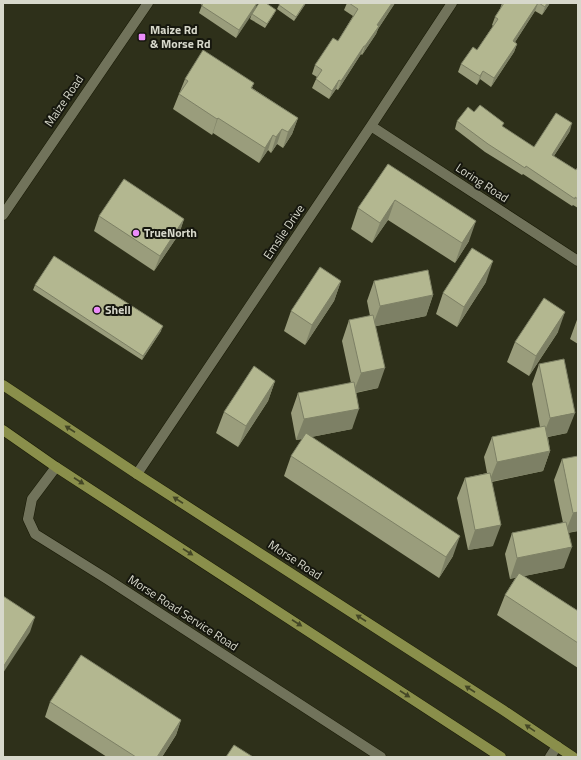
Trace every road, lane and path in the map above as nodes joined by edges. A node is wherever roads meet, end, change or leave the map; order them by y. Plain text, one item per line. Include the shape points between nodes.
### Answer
1 (148, 3) edge
2 (452, 3) edge
3 (371, 126) junction
4 (3, 215) edge
5 (578, 261) edge
6 (3, 384) edge
7 (3, 430) edge
8 (56, 467) junction
9 (137, 474) junction
10 (557, 746) junction
11 (381, 757) edge
12 (501, 757) edge
13 (550, 757) edge
14 (573, 757) edge

1 - 4 street, Maize Road
2 - 3 street, Emslie Drive
3 - 5 street, Loring Road
3 - 9 street, Emslie Drive
9 -> 6 main road, Morse Road
7 - 8 main road
8 - 11 street, Morse Road Service Road via 32,499 28,519 35,534
8 -> 12 main road
10 -> 9 main road, Morse Road
10 - 13 street
10 - 14 main road, Morse Road

